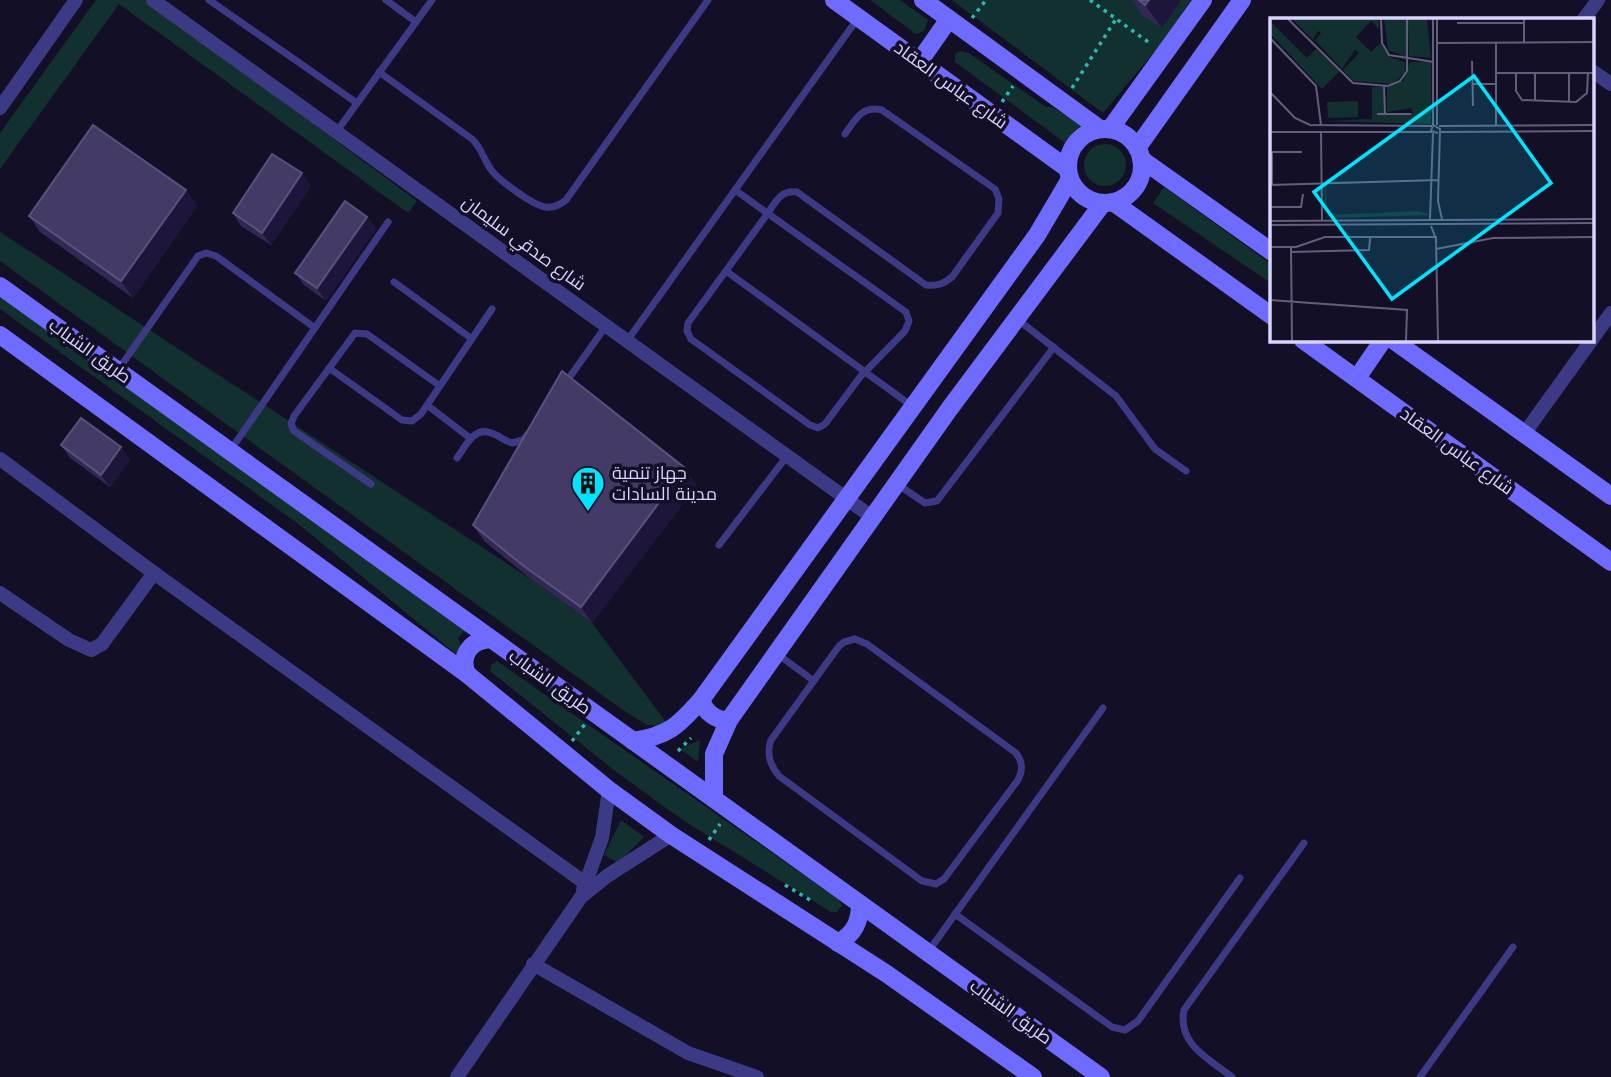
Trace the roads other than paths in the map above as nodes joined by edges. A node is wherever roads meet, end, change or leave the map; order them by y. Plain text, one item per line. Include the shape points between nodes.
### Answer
1 (76, 0) edge
2 (153, 0) edge
3 (209, 0) edge
4 (386, 0) edge
5 (432, 0) edge
6 (708, 0) edge
7 (834, 0) edge
8 (923, 0) edge
9 (1203, 0) edge
10 (1242, 0) edge
11 (1598, 0) edge
12 (858, 18) junction
13 (1585, 18) edge
14 (949, 19) junction
15 (416, 22) junction
16 (919, 62) junction
17 (379, 72) junction
18 (1594, 72) edge
19 (1611, 84) edge
20 (356, 103) junction
21 (0, 108) edge
22 (1105, 129) junction
23 (336, 132) junction
24 (845, 134) dead end
25 (1139, 153) junction
26 (1069, 174) junction
27 (735, 190) junction
28 (1108, 202) junction
29 (768, 213) junction
30 (388, 222) dead end
31 (1270, 251) edge
32 (726, 271) junction
33 (394, 282) dead end
34 (0, 286) edge
35 (492, 309) dead end
36 (1611, 313) edge
37 (1270, 315) edge
38 (1016, 319) junction
39 (606, 326) junction
40 (315, 328) junction
41 (0, 335) edge
42 (1594, 337) edge
43 (472, 339) junction
44 (627, 341) junction
45 (1304, 341) edge
46 (1382, 341) edge
47 (1395, 341) edge
48 (1591, 341) edge
49 (1054, 347) junction
50 (329, 368) junction
51 (118, 371) junction
52 (865, 371) junction
53 (1357, 378) junction
54 (440, 386) junction
55 (925, 388) junction
56 (557, 394) edge
57 (427, 405) junction
58 (912, 406) junction
59 (950, 408) junction
60 (535, 425) edge
61 (1524, 434) junction
62 (470, 438) junction
63 (230, 451) junction
64 (787, 456) junction
65 (457, 458) dead end
66 (0, 459) edge
67 (1186, 471) dead end
68 (896, 483) junction
69 (371, 484) dead end
70 (1611, 496) edge
71 (846, 498) junction
72 (872, 517) junction
73 (719, 545) dead end
74 (1611, 562) edge
75 (154, 573) junction
76 (0, 593) edge
77 (491, 639) junction
78 (776, 653) junction
79 (467, 674) junction
80 (814, 681) junction
81 (701, 700) junction
82 (1103, 708) dead end
83 (729, 720) junction
84 (633, 741) junction
85 (609, 790) junction
86 (714, 799) junction
87 (671, 835) junction
88 (1304, 843) dead end
89 (1240, 878) dead end
90 (586, 890) junction
91 (860, 904) junction
92 (955, 914) junction
93 (838, 943) junction
94 (1513, 947) dead end
95 (927, 952) junction
96 (533, 964) junction
97 (457, 1077) edge
98 (757, 1077) edge
99 (1033, 1077) edge
100 (1101, 1077) edge
101 (1232, 1077) edge
102 (1420, 1077) edge

1 - 21 street
2 - 23 street, شارع صدقي سليمان
3 - 20 lane
4 - 15 lane
5 - 15 lane
6 - 17 lane via 566,200 554,207 535,203 497,176 478,144
7 - 12 main road, شارع عباس العقاد
8 - 14 main road
9 - 22 main road
10 - 25 main road
11 - 13 street
12 - 16 main road, شارع عباس العقاد
12 - 27 lane
14 - 16 main road
14 - 22 main road
15 - 17 lane
16 - 26 main road, شارع عباس العقاد
17 - 20 lane
18 - 19 street
20 - 23 lane
22 - 25 main road via 1126,135
22 - 26 main road via 1080,138 1073,147
23 - 39 street, شارع صدقي سليمان
24 - 29 lane via 863,111 881,110 995,189 998,213 952,276 941,284 926,285 797,192 779,197
25 - 28 main road via 1141,173 1136,186 1126,196
25 - 31 main road
26 - 28 main road via 1078,191 1089,199
26 - 55 main road via 1037,235
27 - 29 lane
27 - 44 lane
28 - 37 main road
28 - 38 main road
29 - 32 lane
29 - 52 lane via 906,312 905,331
30 - 40 lane
32 - 52 lane
32 - 52 lane via 688,323 689,335 810,425 818,428 825,424
33 - 43 lane
34 - 51 main road, طريق الشباب
35 - 43 lane
36 - 42 street
38 - 49 lane
38 - 59 main road
39 - 44 street, شارع صدقي سليمان
39 - 56 lane
40 - 51 lane via 206,253 198,256
40 - 63 lane
41 - 79 main road
43 - 54 lane
44 - 64 street, شارع صدقي سليمان
45 - 53 main road, شارع عباس العقاد
46 - 53 main road
47 - 61 main road
48 - 61 street
49 - 67 lane via 1116,396 1155,449
49 - 68 lane via 937,501 925,503
50 - 54 lane via 355,333 363,332
50 - 57 lane via 407,421
50 - 69 lane via 294,416 292,428
51 - 63 main road, طريق الشباب
52 - 58 lane
53 - 74 main road, شارع عباس العقاد
54 - 57 lane
55 - 58 main road
55 - 59 main road
57 - 62 lane
58 - 71 main road
59 - 68 main road
60 - 62 lane via 517,442 486,431
61 - 70 main road
62 - 65 lane
63 - 77 main road, طريق الشباب
64 - 71 street, شارع صدقي سليمان
64 - 73 lane
66 - 75 street
68 - 72 main road
71 - 72 street, شارع صدقي سليمان
71 - 81 main road
72 - 78 main road
75 - 76 street via 102,644 92,650 69,640
75 - 90 street
77 - 79 main road via 478,641 468,650
77 - 84 main road, طريق الشباب
78 - 80 lane
78 - 83 main road
79 - 85 main road via 568,746
80 - 80 lane via 771,740 771,765 779,776 926,883 940,882 1018,780 1019,757 861,641 849,640 839,646
81 - 83 main road via 710,713
81 - 84 main road via 683,733
82 - 92 lane
83 - 86 main road via 714,754
84 - 86 main road, طريق الشباب
85 - 87 main road
85 - 90 street via 602,838
86 - 91 main road, طريق الشباب
87 - 90 street
87 - 93 main road via 704,847
88 - 101 lane via 1184,1010 1182,1026 1188,1041
89 - 92 lane via 1138,1021 1125,1030 1112,1027
90 - 96 street
91 - 93 main road via 856,927
91 - 95 main road, طريق الشباب
92 - 95 lane
93 - 99 main road
94 - 102 lane
95 - 100 main road, طريق الشباب
96 - 97 street
96 - 98 street via 688,1053

